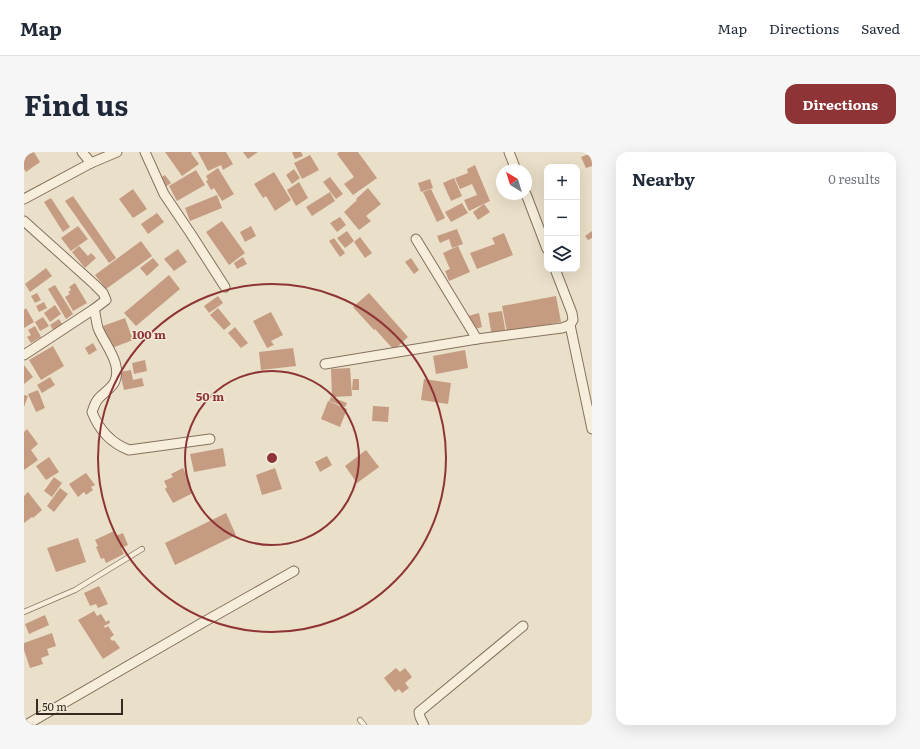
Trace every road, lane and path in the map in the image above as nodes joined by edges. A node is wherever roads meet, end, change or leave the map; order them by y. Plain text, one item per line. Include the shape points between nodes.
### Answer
1 (82, 152) edge
2 (117, 152) edge
3 (145, 152) edge
4 (509, 152) edge
5 (90, 163) junction
6 (514, 164) edge
7 (24, 199) edge
8 (528, 200) edge
9 (24, 221) edge
10 (416, 239) dead end
11 (544, 241) edge
12 (556, 272) edge
13 (225, 287) dead end
14 (94, 309) junction
15 (570, 325) junction
16 (477, 339) junction
17 (24, 355) edge
18 (325, 364) dead end
19 (592, 429) edge
20 (210, 439) dead end
21 (142, 549) dead end
22 (294, 571) dead end
23 (24, 612) edge
24 (523, 626) dead end
25 (360, 720) dead end
26 (26, 725) edge
27 (364, 725) edge
28 (424, 725) edge

1 - 5 street
2 - 5 street
3 - 13 street via 164,194
4 - 6 street
5 - 7 street
8 - 11 street
9 - 14 street via 103,293 106,300
10 - 16 street
12 - 15 street via 572,313 573,320
14 - 17 street
14 - 20 street via 98,327 114,358 117,376 114,383 95,403 92,412 109,438 129,450
15 - 16 street
15 - 19 street
16 - 18 street
21 - 23 lane via 75,590
22 - 26 street
24 - 28 street via 419,712
25 - 27 lane

